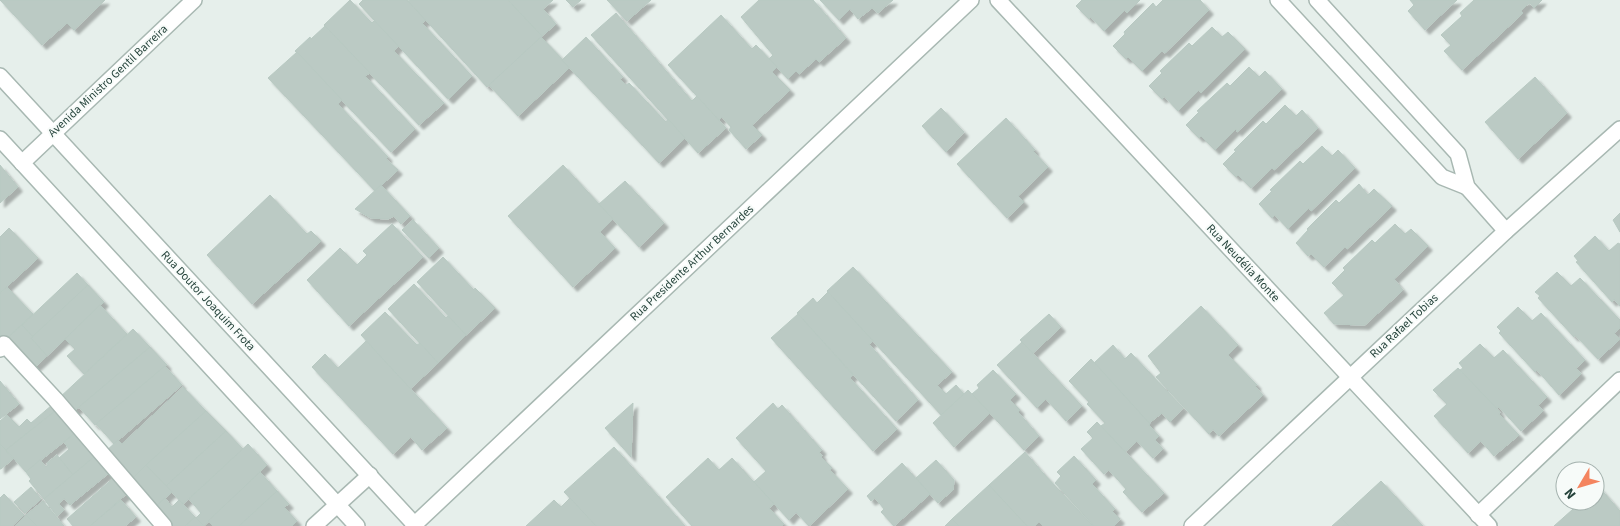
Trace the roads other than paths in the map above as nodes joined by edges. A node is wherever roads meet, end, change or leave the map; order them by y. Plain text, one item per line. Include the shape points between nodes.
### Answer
1 (194, 0) edge
2 (971, 0) edge
3 (998, 0) edge
4 (1278, 0) edge
5 (1318, 0) edge
6 (0, 76) edge
7 (1620, 129) edge
8 (52, 134) junction
9 (0, 139) edge
10 (22, 162) junction
11 (1467, 187) junction
12 (1506, 231) junction
13 (0, 349) edge
14 (1349, 378) junction
15 (1620, 380) edge
16 (370, 475) junction
17 (338, 504) junction
18 (1478, 515) junction
19 (164, 526) edge
20 (314, 526) edge
21 (357, 526) edge
22 (414, 526) edge
23 (1192, 526) edge
24 (1489, 526) edge

1 - 8 street, Avenida Ministro Gentil Barreira
2 - 22 street, Rua Presidente Arthur Bernardes
3 - 14 street, Rua Neudélia Monte
4 - 11 street via 1442,177
5 - 11 street via 1458,154
6 - 8 street, Rua Doutor Joaquim Frota
7 - 12 street, Rua Rafael Tobias
8 - 10 street, Avenida Ministro Gentil Barreira
8 - 16 street, Rua Doutor Joaquim Frota
9 - 10 street
10 - 17 street
11 - 12 street
12 - 14 street, Rua Rafael Tobias
13 - 19 street via 4,344
14 - 18 street, Rua Neudélia Monte
14 - 23 street, Rua Rafael Tobias
15 - 18 street
16 - 17 street
16 - 22 street, Rua Doutor Joaquim Frota
17 - 20 street
17 - 21 street
18 - 24 street, Rua Neudélia Monte

